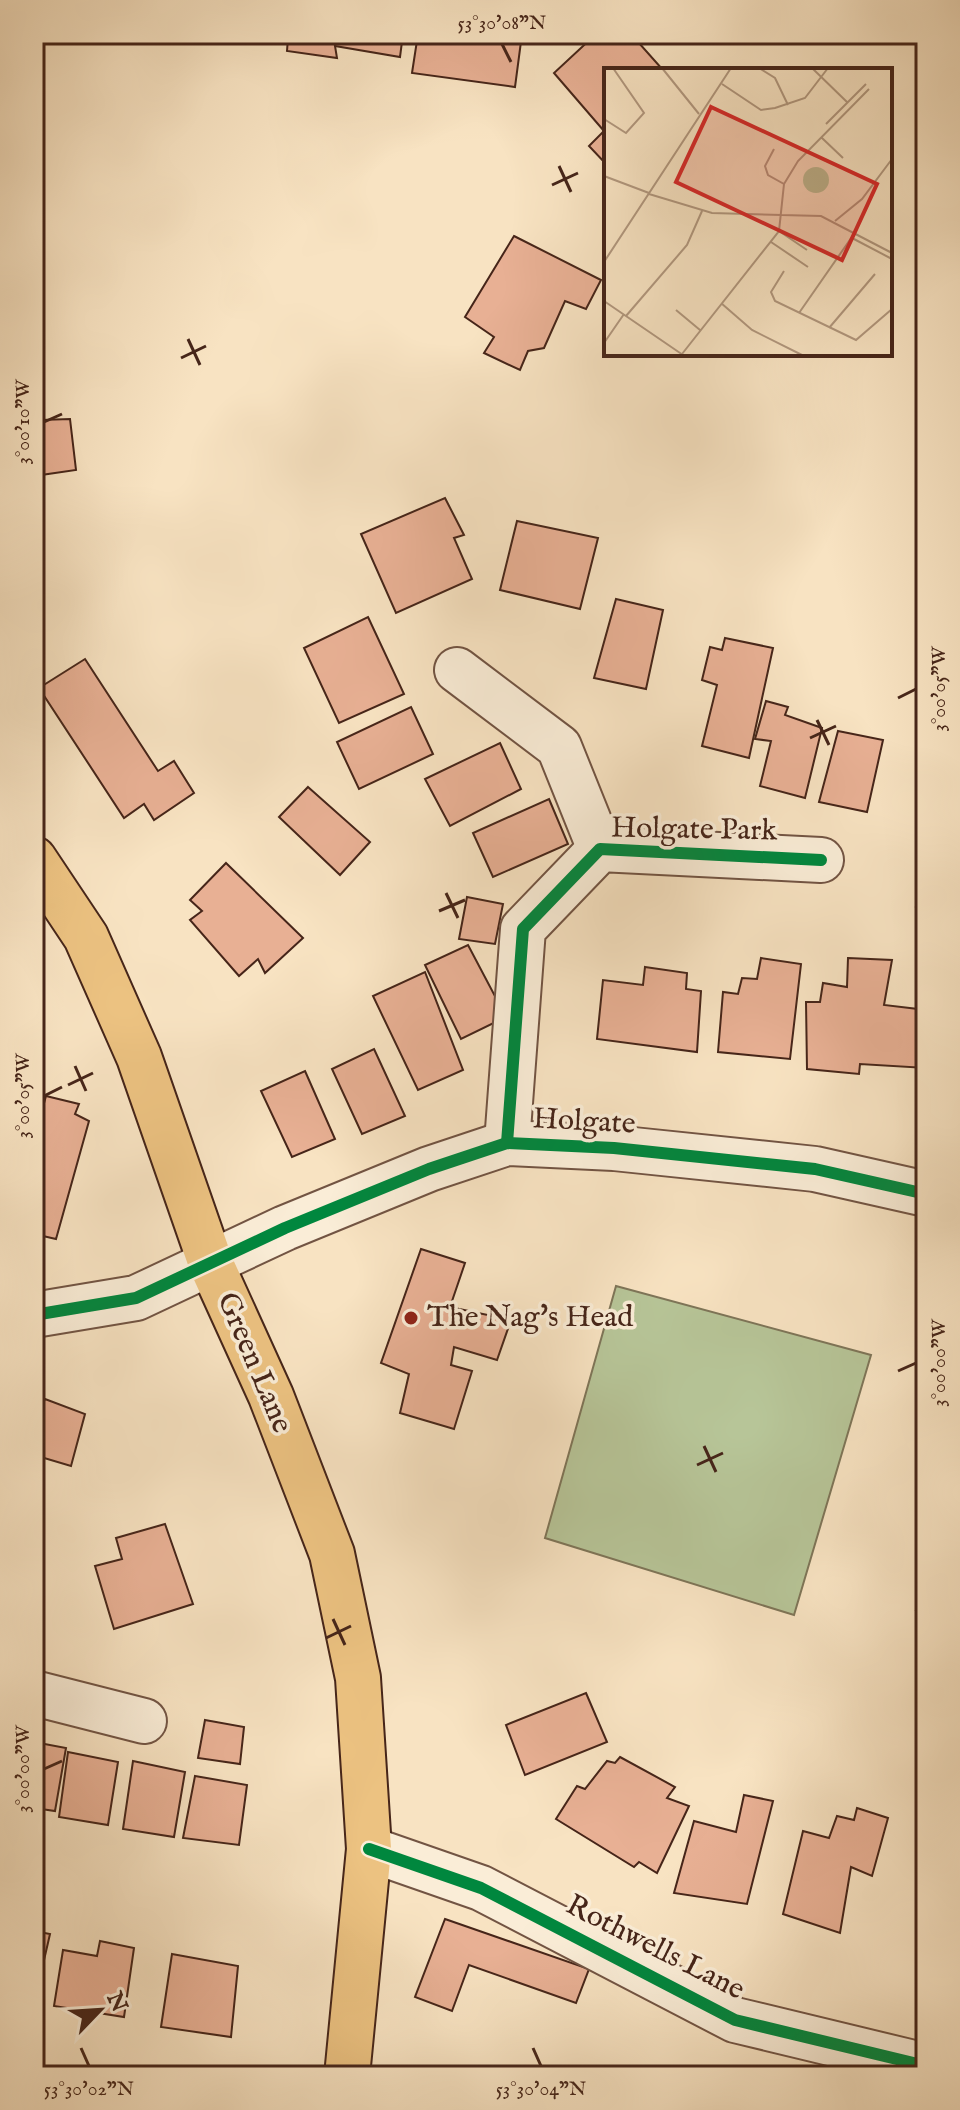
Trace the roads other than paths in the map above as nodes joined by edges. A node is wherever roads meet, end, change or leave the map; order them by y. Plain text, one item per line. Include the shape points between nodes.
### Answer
1 (457, 670) dead end
2 (600, 849) junction
3 (34, 859) edge
4 (821, 860) dead end
5 (507, 1143) junction
6 (926, 1194) edge
7 (211, 1264) junction
8 (34, 1315) edge
9 (34, 1693) edge
10 (144, 1721) dead end
11 (369, 1849) junction
12 (926, 2066) edge
13 (347, 2076) edge

1 - 2 street, Holgate Park via 559,747
2 - 4 street, Holgate Park
2 - 5 street, Holgate Park via 523,929
3 - 7 main road, Green Lane via 86,937 127,1030
5 - 6 street, Holgate via 614,1148 815,1169
5 - 7 street, Holgate via 429,1169
7 - 8 street, Holgate via 136,1298
7 - 11 main road, Green Lane via 271,1396 332,1554 358,1678
9 - 10 street
11 - 12 street, Rothwells Lane via 481,1888 735,2020
11 - 13 main road, Green Lane

